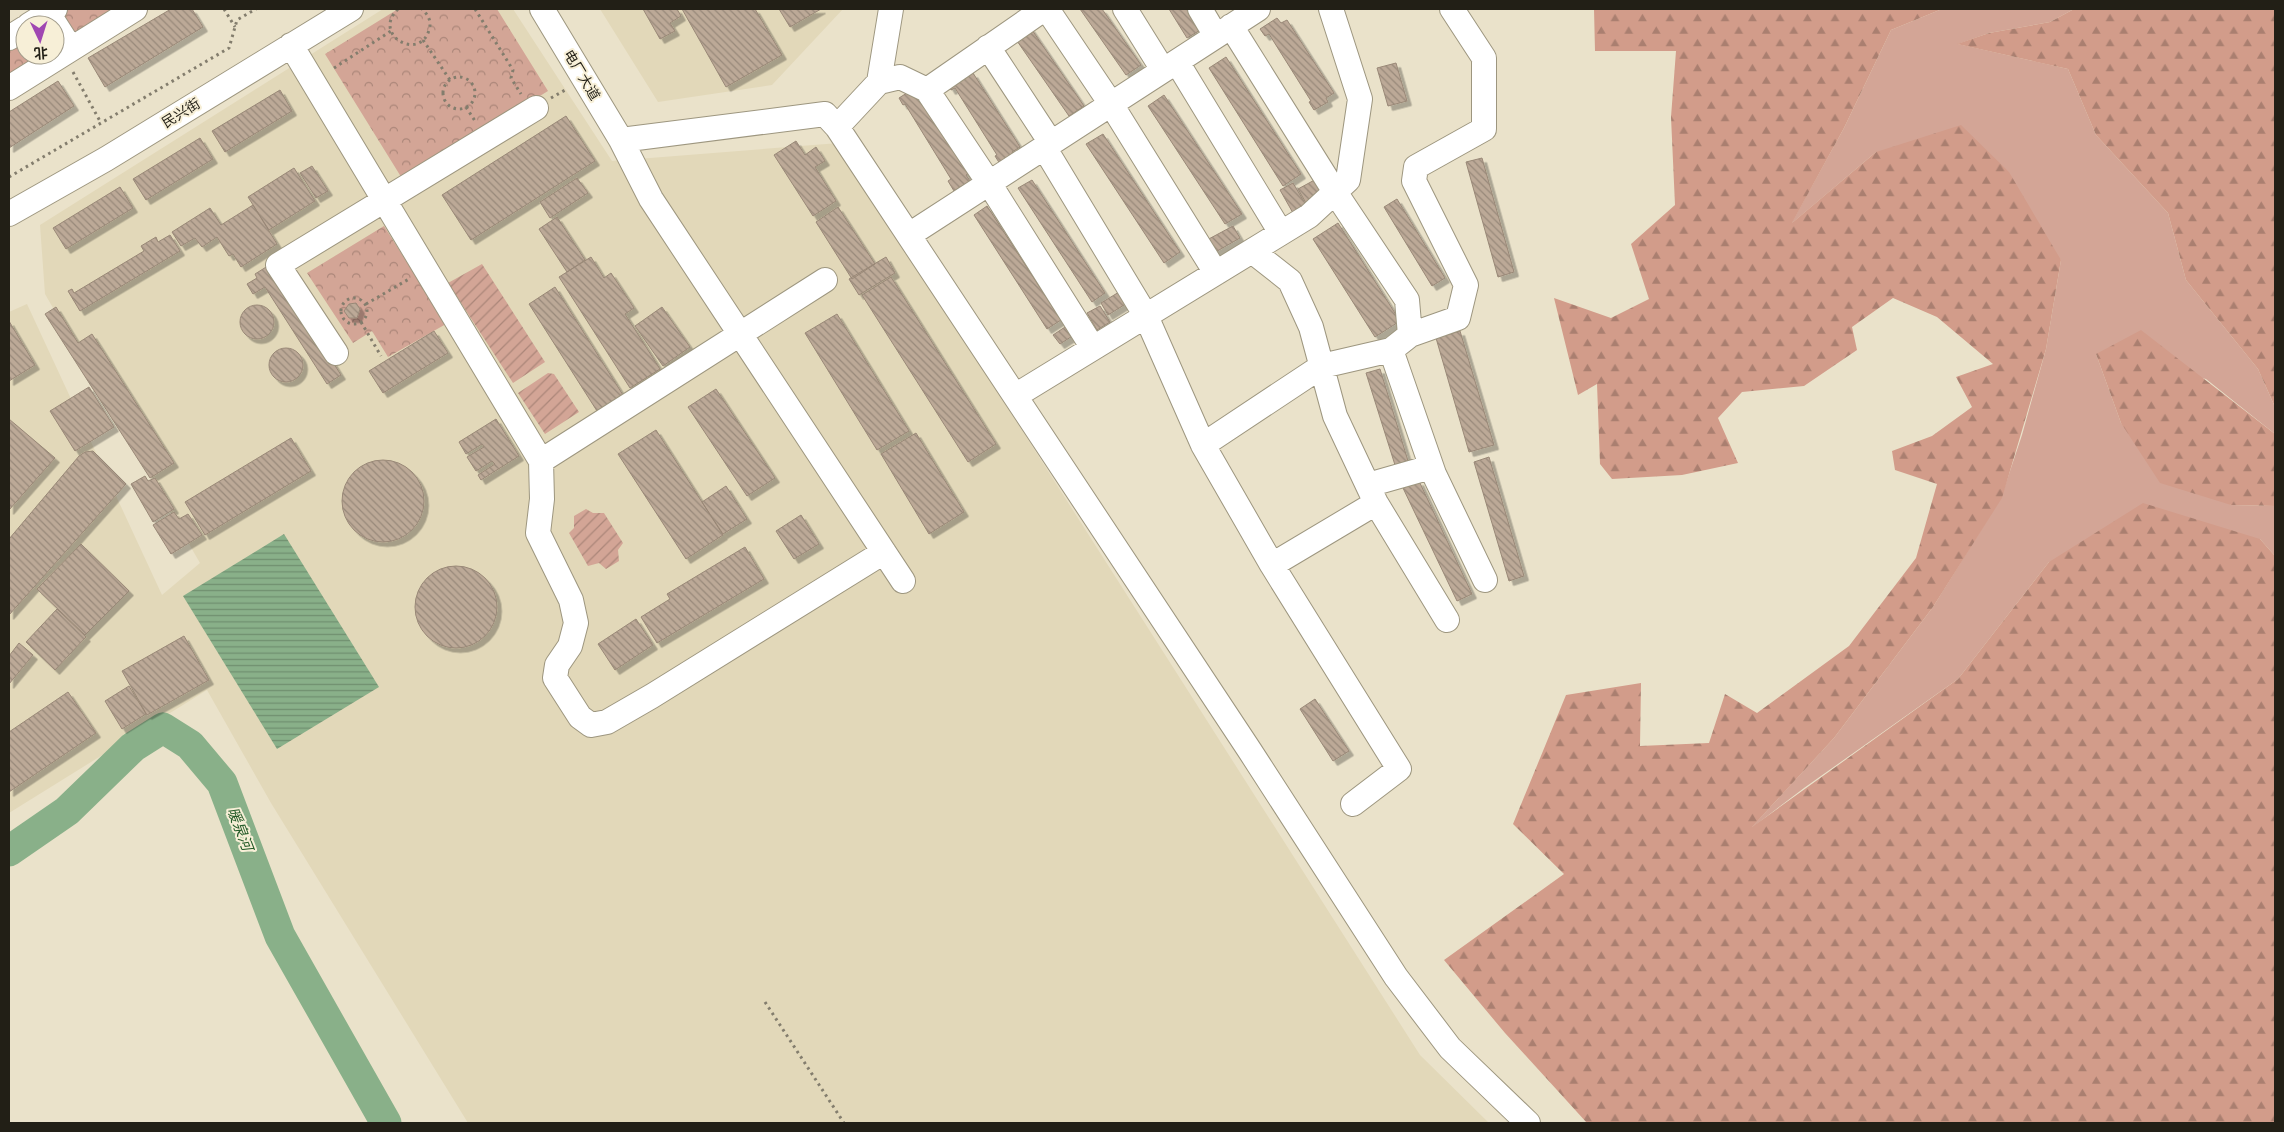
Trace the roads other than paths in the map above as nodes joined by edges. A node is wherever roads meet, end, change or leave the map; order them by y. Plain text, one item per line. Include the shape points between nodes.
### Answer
1 (135, 9) edge
2 (351, 9) edge
3 (542, 9) edge
4 (891, 9) edge
5 (1046, 9) edge
6 (1125, 9) edge
7 (1200, 9) edge
8 (1258, 9) edge
9 (1331, 9) edge
10 (1452, 9) edge
11 (1224, 31) junction
12 (291, 45) junction
13 (988, 47) junction
14 (65, 48) edge
15 (67, 51) junction
16 (1170, 66) junction
17 (879, 82) junction
18 (9, 88) edge
19 (927, 90) junction
20 (1111, 104) junction
21 (533, 110) road end
22 (838, 128) junction
23 (621, 140) junction
24 (1048, 145) junction
25 (989, 183) junction
26 (1335, 192) junction
27 (383, 201) junction
28 (15, 211) edge
29 (1281, 233) junction
30 (908, 235) junction
31 (1252, 251) junction
32 (1216, 273) junction
33 (825, 280) dead end
34 (1146, 316) junction
35 (741, 333) junction
36 (1410, 335) junction
37 (1093, 348) junction
38 (1391, 350) junction
39 (336, 353) dead end
40 (1322, 366) junction
41 (1015, 396) junction
42 (1203, 445) junction
43 (541, 462) junction
44 (1431, 467) junction
45 (1372, 494) junction
46 (884, 552) junction
47 (1272, 565) junction
48 (1485, 580) dead end
49 (903, 581) dead end
50 (1447, 620) dead end
51 (1353, 804) dead end
52 (1528, 1123) edge

1 - 15 street
2 - 12 street, 民兴街
3 - 23 street, 电厂大道
4 - 17 street
5 - 13 street
5 - 20 street
6 - 16 street
7 - 11 street
8 - 11 street
9 - 26 street via 1360,99 1348,180
10 - 36 street via 1484,58 1484,129 1416,167 1414,181 1466,286 1458,318
11 - 16 street
11 - 26 street
12 - 27 street
12 - 28 street, 民兴街
13 - 19 street
13 - 24 street
14 - 15 street
15 - 18 street
16 - 20 street
16 - 29 street
17 - 19 street via 900,77
17 - 22 street
19 - 25 street
20 - 24 street
20 - 32 street
21 - 27 street
22 - 23 street via 825,114
22 - 30 street
23 - 35 street, 电厂大道 via 651,199
24 - 25 street
24 - 34 street
25 - 30 street
25 - 37 street
26 - 29 street via 1309,216
26 - 36 street via 1407,300
27 - 39 street via 278,265
27 - 43 street
29 - 31 street
30 - 41 street
31 - 32 street
31 - 40 street via 1290,281 1310,327
32 - 34 street
33 - 35 street
34 - 37 street
34 - 42 street
35 - 43 street
35 - 46 street, 电厂大道
36 - 38 street
37 - 41 street
38 - 40 street
38 - 44 street
40 - 42 street
40 - 45 street via 1336,416
41 - 52 street via 1396,977 1450,1048
42 - 47 street
43 - 46 street via 542,499 538,533 571,600 576,623 570,646 557,665 555,678 580,717 591,725 607,722 652,696
44 - 45 street
44 - 48 street
45 - 47 street
45 - 50 street
46 - 49 street, 电厂大道
47 - 51 street via 1400,769

